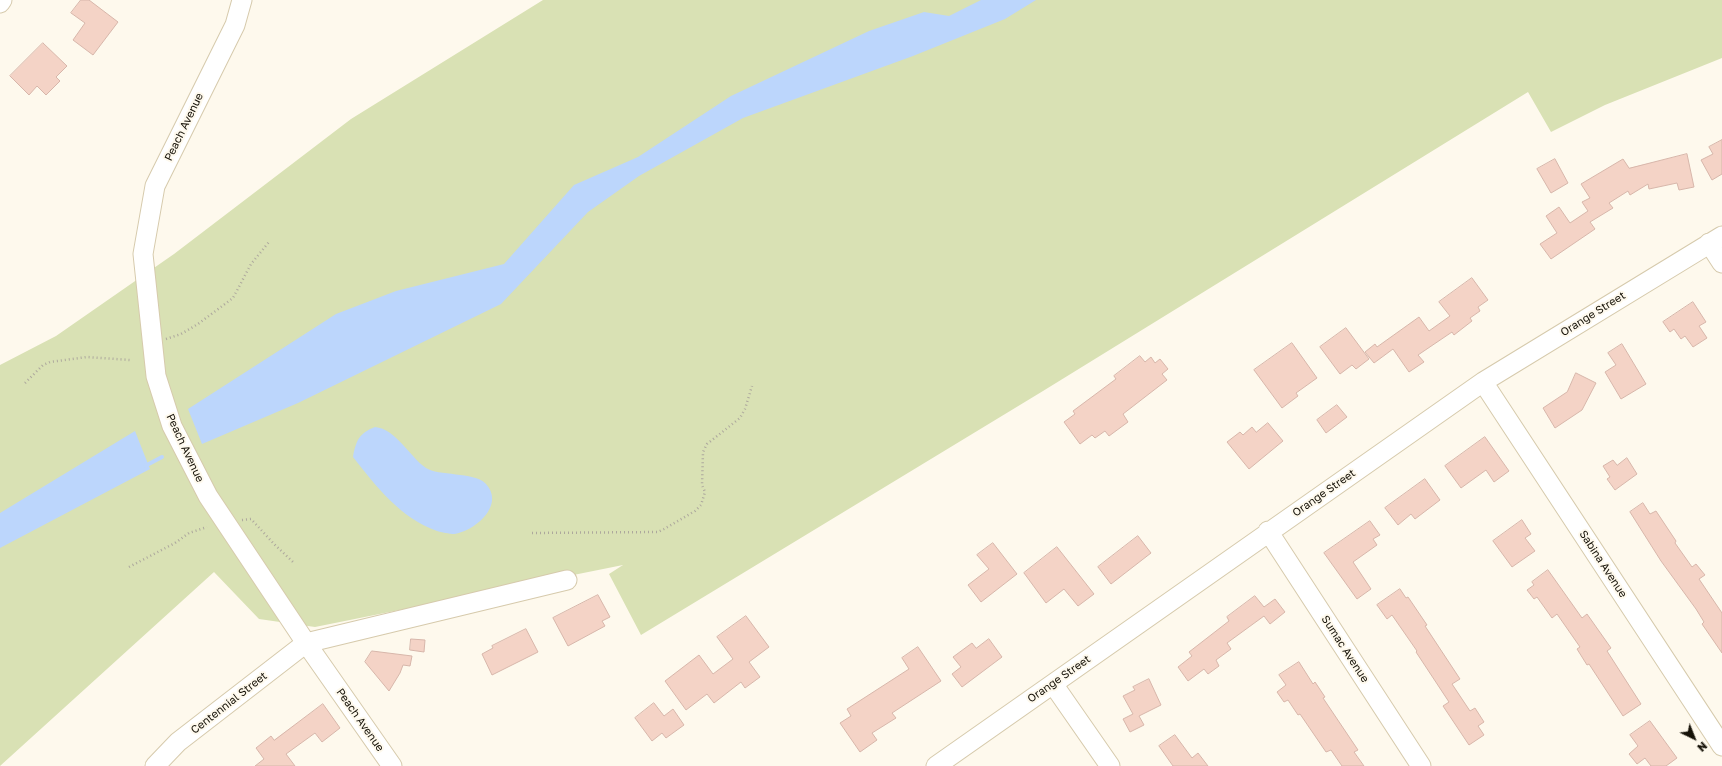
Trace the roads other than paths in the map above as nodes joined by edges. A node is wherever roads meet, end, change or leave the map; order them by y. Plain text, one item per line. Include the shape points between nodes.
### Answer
1 (2, 0) edge
2 (242, 0) edge
3 (0, 3) edge
4 (1715, 239) edge
5 (1722, 263) edge
6 (1483, 382) junction
7 (1268, 531) junction
8 (567, 580) dead end
9 (306, 643) junction
10 (1053, 684) junction
11 (1722, 746) edge
12 (155, 766) edge
13 (392, 766) edge
14 (936, 766) edge
15 (1110, 766) edge
16 (1421, 766) edge

1 - 3 street
2 - 9 street, Peach Avenue via 235,25 155,186 143,254 156,376 172,426 208,496
4 - 5 street
4 - 6 street, Orange Street
6 - 7 street, Orange Street
6 - 11 street, Sabina Avenue
7 - 10 street, Orange Street
7 - 16 street, Sumac Avenue
8 - 9 street
9 - 12 street, Centennial Street via 178,742
9 - 13 street, Peach Avenue
10 - 14 street, Orange Street
10 - 15 street

